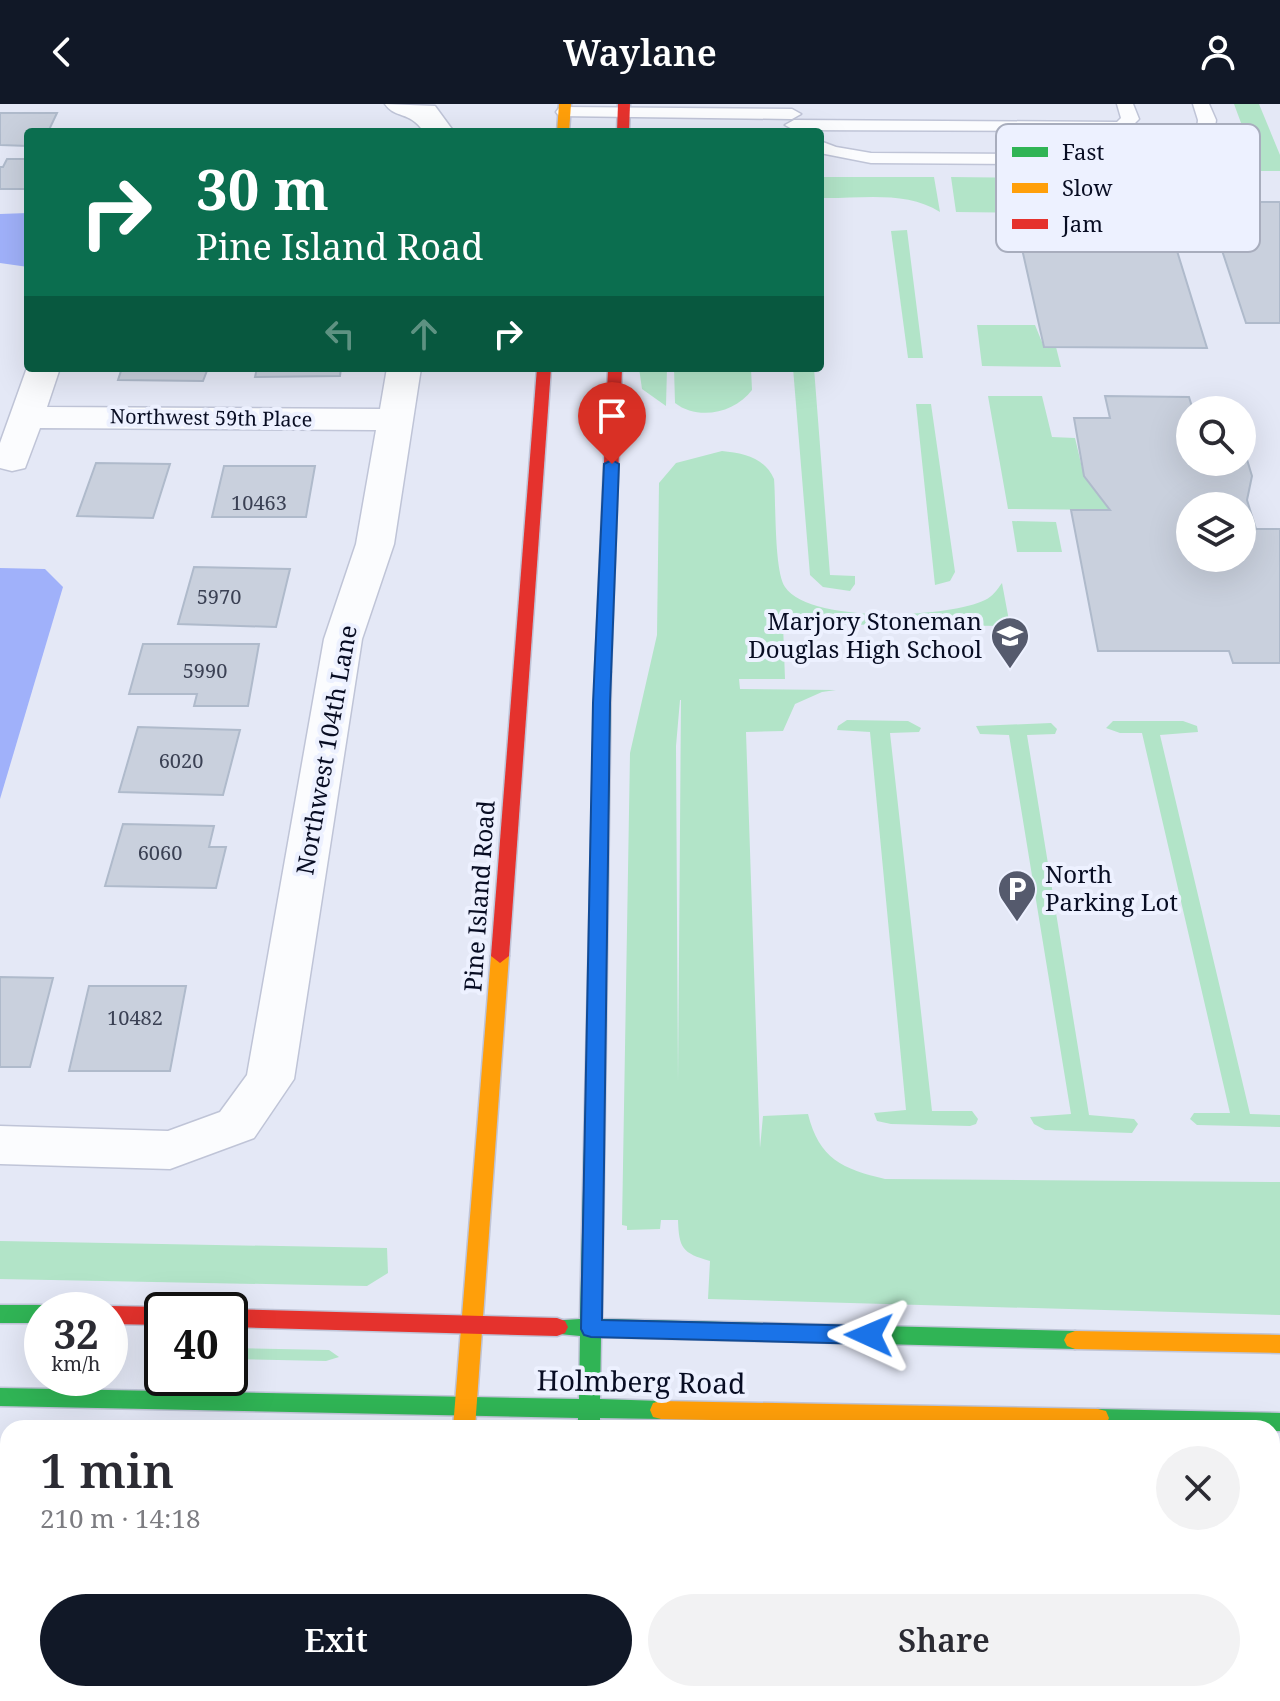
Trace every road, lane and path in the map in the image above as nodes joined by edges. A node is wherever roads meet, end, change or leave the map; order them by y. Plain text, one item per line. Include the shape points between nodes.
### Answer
1 (1125, 104) edge
2 (1201, 104) edge
3 (565, 108) edge
4 (624, 108) edge
5 (796, 119) edge
6 (999, 124) edge
7 (1124, 124) edge
8 (1206, 124) edge
9 (563, 128) edge
10 (623, 128) edge
11 (824, 148) edge
12 (996, 159) edge
13 (42, 372) edge
14 (403, 372) edge
15 (544, 372) edge
16 (615, 372) edge
17 (26, 417) junction
18 (396, 420) junction
19 (12, 460) dead end
20 (0, 1145) edge
21 (0, 1314) edge
22 (24, 1314) edge
23 (248, 1318) edge
24 (472, 1323) junction
25 (591, 1329) junction
26 (1280, 1344) edge
27 (0, 1397) edge
28 (465, 1406) junction
29 (590, 1408) junction
30 (464, 1420) edge
31 (589, 1420) edge
32 (1181, 1420) edge

1 - 7 lane via 1130,119
2 - 8 lane
3 - 4 lane
3 - 9 main road
4 - 5 lane
4 - 10 main road
5 - 6 lane
11 - 12 lane via 871,158
13 - 17 street
14 - 18 street, Northwest 104th Lane
15 - 24 main road, Pine Island Road
16 - 25 main road via 602,703
17 - 18 street, Northwest 59th Place
17 - 19 street
18 - 20 street, Northwest 104th Lane via 375,544 343,639 270,1079 237,1125 170,1150
21 - 22 main road
23 - 24 main road, Holmberg Road
24 - 25 main road, Holmberg Road
24 - 28 main road, Pine Island Road
25 - 26 main road, Holmberg Road
25 - 29 main road
27 - 28 main road, Holmberg Road
28 - 29 main road, Holmberg Road
28 - 30 main road, Pine Island Road
29 - 31 main road
29 - 32 main road, Holmberg Road

